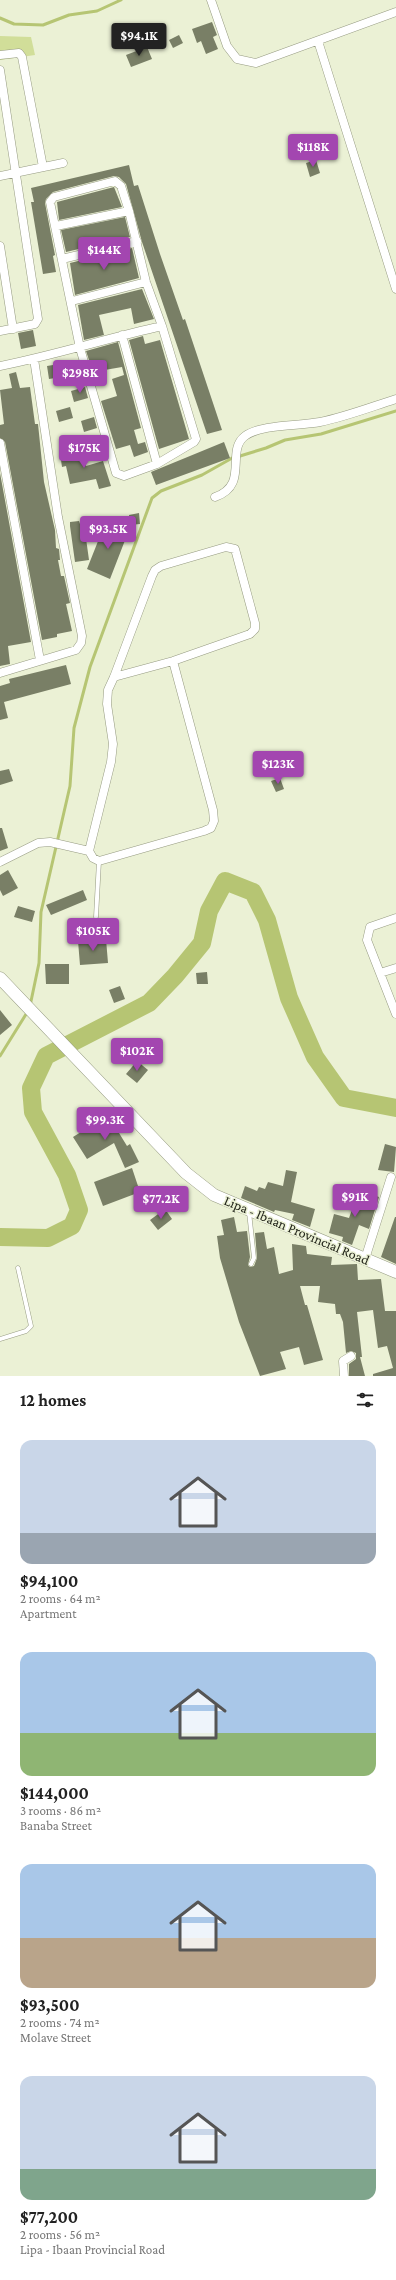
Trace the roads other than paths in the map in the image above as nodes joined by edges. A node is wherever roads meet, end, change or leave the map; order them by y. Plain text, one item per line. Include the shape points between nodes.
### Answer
1 (211, 0) edge
2 (396, 12) edge
3 (318, 41) junction
4 (0, 56) edge
5 (0, 70) edge
6 (63, 163) dead end
7 (43, 167) junction
8 (16, 173) junction
9 (0, 176) edge
10 (129, 211) junction
11 (56, 226) junction
12 (138, 241) junction
13 (0, 246) edge
14 (62, 259) junction
15 (146, 282) junction
16 (396, 289) edge
17 (72, 301) junction
18 (162, 326) junction
19 (13, 329) junction
20 (0, 331) edge
21 (122, 335) junction
22 (80, 348) junction
23 (34, 359) junction
24 (0, 366) edge
25 (396, 399) edge
26 (0, 443) edge
27 (157, 464) junction
28 (215, 497) dead end
29 (40, 660) junction
30 (173, 661) junction
31 (0, 672) edge
32 (114, 677) junction
33 (89, 851) junction
34 (99, 861) junction
35 (0, 862) edge
36 (96, 917) dead end
37 (396, 918) edge
38 (396, 968) edge
39 (380, 973) junction
40 (0, 978) edge
41 (396, 1014) edge
42 (391, 1177) dead end
43 (248, 1210) junction
44 (365, 1259) junction
45 (251, 1264) dead end
46 (18, 1268) dead end
47 (396, 1272) edge
48 (0, 1339) edge
49 (351, 1356) dead end
50 (344, 1376) edge

1 - 3 street via 227,46 237,59 256,63
2 - 3 street
3 - 16 street
4 - 7 street via 19,53 22,57
5 - 8 street
6 - 7 street
7 - 8 street
8 - 9 street
8 - 19 street via 38,319 35,324
10 - 11 street
10 - 11 street via 121,186 115,181 54,197 50,202
10 - 12 street
11 - 14 street
12 - 14 street
12 - 15 street
13 - 19 street
14 - 17 street
15 - 17 street
15 - 18 street
17 - 22 street
18 - 21 street
18 - 27 street via 196,439
19 - 20 street
21 - 22 street
21 - 27 street
22 - 23 street
22 - 27 street via 116,473 124,476
23 - 24 street
23 - 29 street via 58,517 82,636 76,650
25 - 28 street via 320,422 255,430 239,442 236,477 225,493
26 - 29 street
29 - 31 street
30 - 32 street
30 - 32 street via 250,634 255,629 250,600 235,549 226,547 155,570
30 - 34 street via 214,821 211,828 204,831
32 - 33 street via 108,690 107,704 113,744 111,762
33 - 34 street via 93,858
33 - 35 street via 52,843 38,843
34 - 36 lane
37 - 39 street via 370,927 367,933 367,940
38 - 39 street
39 - 41 street
40 - 43 main road, Lipa - Ibaan Provincial Road via 186,1173 214,1195
42 - 44 street
43 - 44 main road, Lipa - Ibaan Provincial Road
43 - 45 lane via 254,1258
44 - 47 main road, Lipa - Ibaan Provincial Road
46 - 48 lane via 31,1326 26,1331
49 - 50 street via 343,1361

